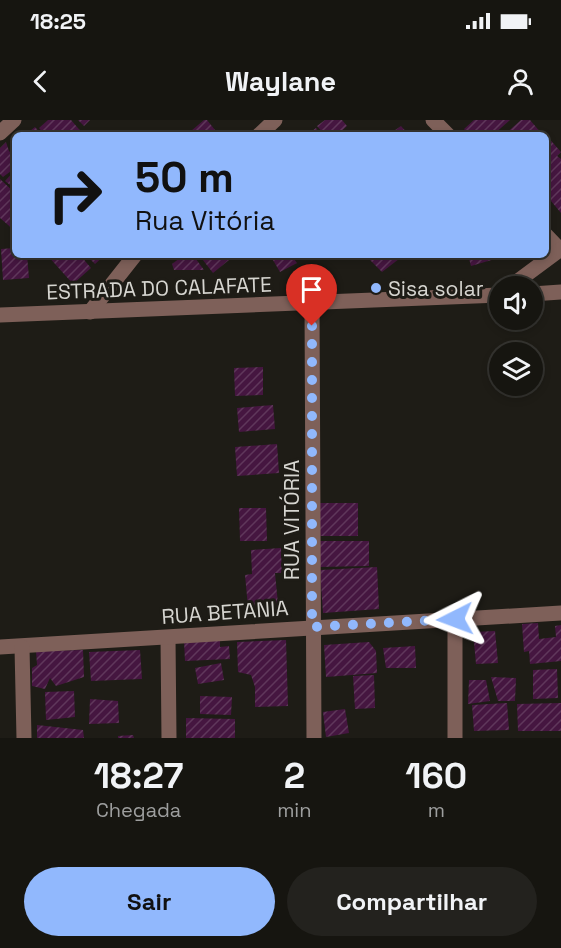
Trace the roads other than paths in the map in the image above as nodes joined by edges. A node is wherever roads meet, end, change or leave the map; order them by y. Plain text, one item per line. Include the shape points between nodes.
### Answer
1 (14, 120) edge
2 (275, 120) edge
3 (434, 120) edge
4 (262, 132) edge
5 (445, 132) edge
6 (0, 133) edge
7 (549, 239) edge
8 (560, 249) edge
9 (133, 258) edge
10 (548, 258) edge
11 (524, 276) edge
12 (561, 292) edge
13 (543, 293) edge
14 (489, 295) edge
15 (312, 303) junction
16 (90, 312) junction
17 (0, 315) edge
18 (561, 613) edge
19 (455, 619) junction
20 (312, 627) junction
21 (168, 638) junction
22 (0, 647) edge
23 (22, 647) junction
24 (24, 738) edge
25 (169, 738) edge
26 (314, 738) edge
27 (455, 738) edge

1 - 6 street
2 - 4 street
3 - 5 street
7 - 8 street
9 - 16 street
10 - 11 street
12 - 13 street
14 - 15 street, ESTRADA DO CALAFATE
15 - 16 street, ESTRADA DO CALAFATE
15 - 20 street, RUA VITÓRIA
16 - 17 street, ESTRADA DO CALAFATE
18 - 19 street, RUA BETANIA
19 - 20 street, RUA BETANIA
19 - 27 street
20 - 21 street, RUA BETANIA
20 - 26 street, RUA VITÓRIA
21 - 23 street, RUA BETANIA
21 - 25 street
22 - 23 street, RUA BETANIA
23 - 24 street

